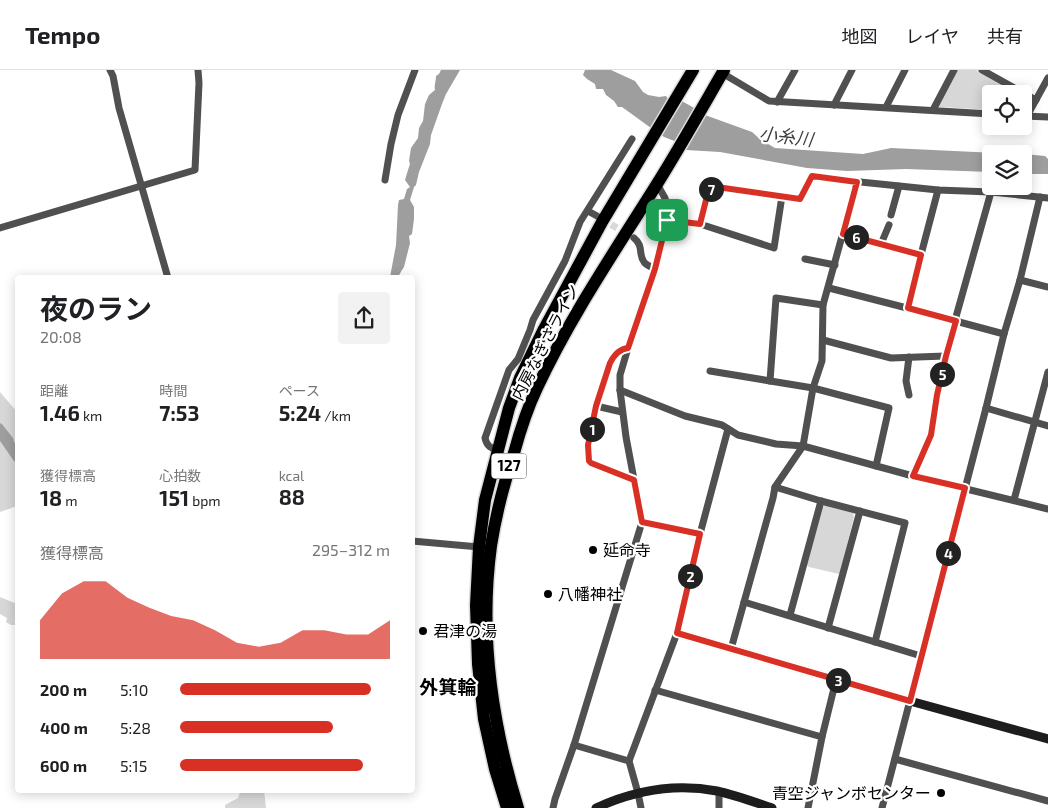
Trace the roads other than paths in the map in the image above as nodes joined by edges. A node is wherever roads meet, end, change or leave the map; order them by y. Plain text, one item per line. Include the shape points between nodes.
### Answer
1 (110, 70) edge
2 (198, 70) edge
3 (415, 70) edge
4 (693, 70) edge
5 (795, 70) edge
6 (852, 70) edge
7 (905, 70) edge
8 (954, 70) edge
9 (982, 70) edge
10 (723, 72) edge
11 (1048, 78) edge
12 (1036, 100) junction
13 (777, 102) junction
14 (834, 104) junction
15 (1032, 106) edge
16 (886, 107) junction
17 (933, 110) junction
18 (982, 113) edge
19 (1032, 116) edge
20 (1048, 117) edge
21 (632, 139) dead end
22 (385, 180) dead end
23 (857, 182) junction
24 (657, 184) junction
25 (142, 186) junction
26 (898, 186) junction
27 (938, 190) junction
28 (982, 192) edge
29 (990, 195) edge
30 (1023, 195) edge
31 (782, 196) junction
32 (1044, 197) edge
33 (588, 211) junction
34 (891, 215) dead end
35 (597, 216) tunnel mouth
36 (667, 220) junction
37 (700, 224) junction
38 (889, 225) dead end
39 (0, 228) edge
40 (843, 234) junction
41 (634, 238) tunnel mouth
42 (881, 244) junction
43 (921, 255) junction
44 (805, 260) dead end
45 (835, 266) junction
46 (655, 269) junction
47 (167, 275) edge
48 (556, 278) junction
49 (1020, 280) junction
50 (568, 285) junction
51 (1048, 287) edge
52 (829, 288) junction
53 (824, 305) junction
54 (908, 308) junction
55 (956, 321) junction
56 (1004, 334) junction
57 (823, 340) junction
58 (628, 348) junction
59 (946, 356) junction
60 (909, 357) junction
61 (710, 371) dead end
62 (1048, 374) edge
63 (770, 380) junction
64 (813, 388) junction
65 (620, 390) junction
66 (909, 395) dead end
67 (596, 406) junction
68 (986, 408) junction
69 (622, 412) junction
70 (1035, 422) junction
71 (1048, 426) edge
72 (728, 429) junction
73 (803, 446) junction
74 (498, 450) junction
75 (876, 466) junction
76 (913, 476) junction
77 (634, 480) junction
78 (775, 487) junction
79 (965, 488) junction
80 (1014, 500) junction
81 (821, 501) junction
82 (1048, 509) edge
83 (860, 511) junction
84 (642, 522) junction
85 (700, 534) junction
86 (415, 541) edge
87 (479, 547) junction
88 (744, 602) junction
89 (790, 615) junction
90 (828, 628) junction
91 (677, 633) junction
92 (875, 642) junction
93 (731, 649) junction
94 (921, 656) junction
95 (836, 680) junction
96 (656, 690) junction
97 (910, 701) junction
98 (822, 737) junction
99 (1048, 739) edge
100 (574, 745) junction
101 (895, 759) junction
102 (628, 761) junction
103 (719, 792) junction
104 (638, 793) junction
105 (1048, 801) edge
106 (507, 808) edge
107 (518, 808) edge
108 (553, 808) edge
109 (596, 808) edge
110 (641, 808) edge
111 (719, 808) edge
112 (772, 808) edge
113 (808, 808) edge
114 (882, 808) edge

1 - 25 street
2 - 25 street via 195,170
3 - 22 street via 398,115
4 - 50 highway, 内房なぎさライン / 127
5 - 13 street
6 - 14 street
7 - 16 street
8 - 17 street
9 - 12 street
10 - 13 street via 769,101
10 - 24 highway, 内房なぎさライン / 127
11 - 12 street
12 - 15 street
13 - 14 street
14 - 16 street
16 - 17 street
17 - 18 street
19 - 20 street
21 - 33 street
23 - 26 street
23 - 31 street via 812,176 800,199
23 - 40 street
24 - 36 street via 666,198
24 - 107 highway, 内房なぎさライン / 127 via 586,296 536,389 519,434 497,514 491,547 487,636 497,722
25 - 39 street
25 - 47 street
26 - 27 street
26 - 34 street
27 - 28 street
27 - 43 street
29 - 55 street
30 - 32 street
31 - 37 street via 712,188 708,192
31 - 37 street via 774,248
32 - 49 street
33 - 35 street
33 - 48 street
36 - 37 street
36 - 46 street
38 - 42 street
40 - 42 street
40 - 45 street
41 - 46 street via 639,242 644,264
42 - 43 street
43 - 54 street
44 - 45 street
45 - 52 street
46 - 58 street
48 - 50 street
48 - 74 street via 533,320 518,359 509,370 485,438 489,447
49 - 51 street
49 - 56 street
50 - 74 highway, 内房なぎさライン / 127 via 520,378
52 - 53 street
52 - 54 street
53 - 57 street
53 - 63 street via 776,298
54 - 55 street
55 - 56 street
55 - 59 street
56 - 68 street
57 - 60 street via 892,358
57 - 64 street via 822,361
58 - 65 street via 620,375
58 - 67 street via 613,357
59 - 60 street
59 - 76 street via 931,435
60 - 66 street via 906,382
61 - 63 street
62 - 70 street
63 - 64 street
64 - 73 street
64 - 75 street via 890,408
65 - 69 street
65 - 72 street
67 - 69 street
67 - 77 street via 588,445 589,461
68 - 70 street
68 - 79 street
69 - 77 street
70 - 71 street
70 - 80 street
72 - 73 street via 738,435 776,444
72 - 85 street
73 - 75 street
73 - 78 street
74 - 87 highway, 内房なぎさライン / 127
75 - 76 street
76 - 79 street
77 - 84 street
78 - 81 street
78 - 88 street
79 - 80 street
79 - 94 street
80 - 82 street
81 - 83 street
81 - 89 street
83 - 90 street
83 - 92 street via 905,523
84 - 85 street
84 - 100 street
85 - 91 street
86 - 87 street
87 - 106 highway, 内房なぎさライン / 127 via 476,605 480,683 484,719
88 - 89 street
88 - 93 street
89 - 90 street
90 - 92 street
91 - 93 street
91 - 96 street
92 - 94 street
93 - 95 street
94 - 97 street
95 - 97 street
95 - 98 street
96 - 98 street
96 - 102 street
97 - 99 street
97 - 101 street
98 - 113 street
100 - 102 street
100 - 108 street
101 - 105 street
101 - 114 street
102 - 104 street
103 - 104 street via 669,787
103 - 111 street
103 - 112 street
104 - 109 street
104 - 110 street

